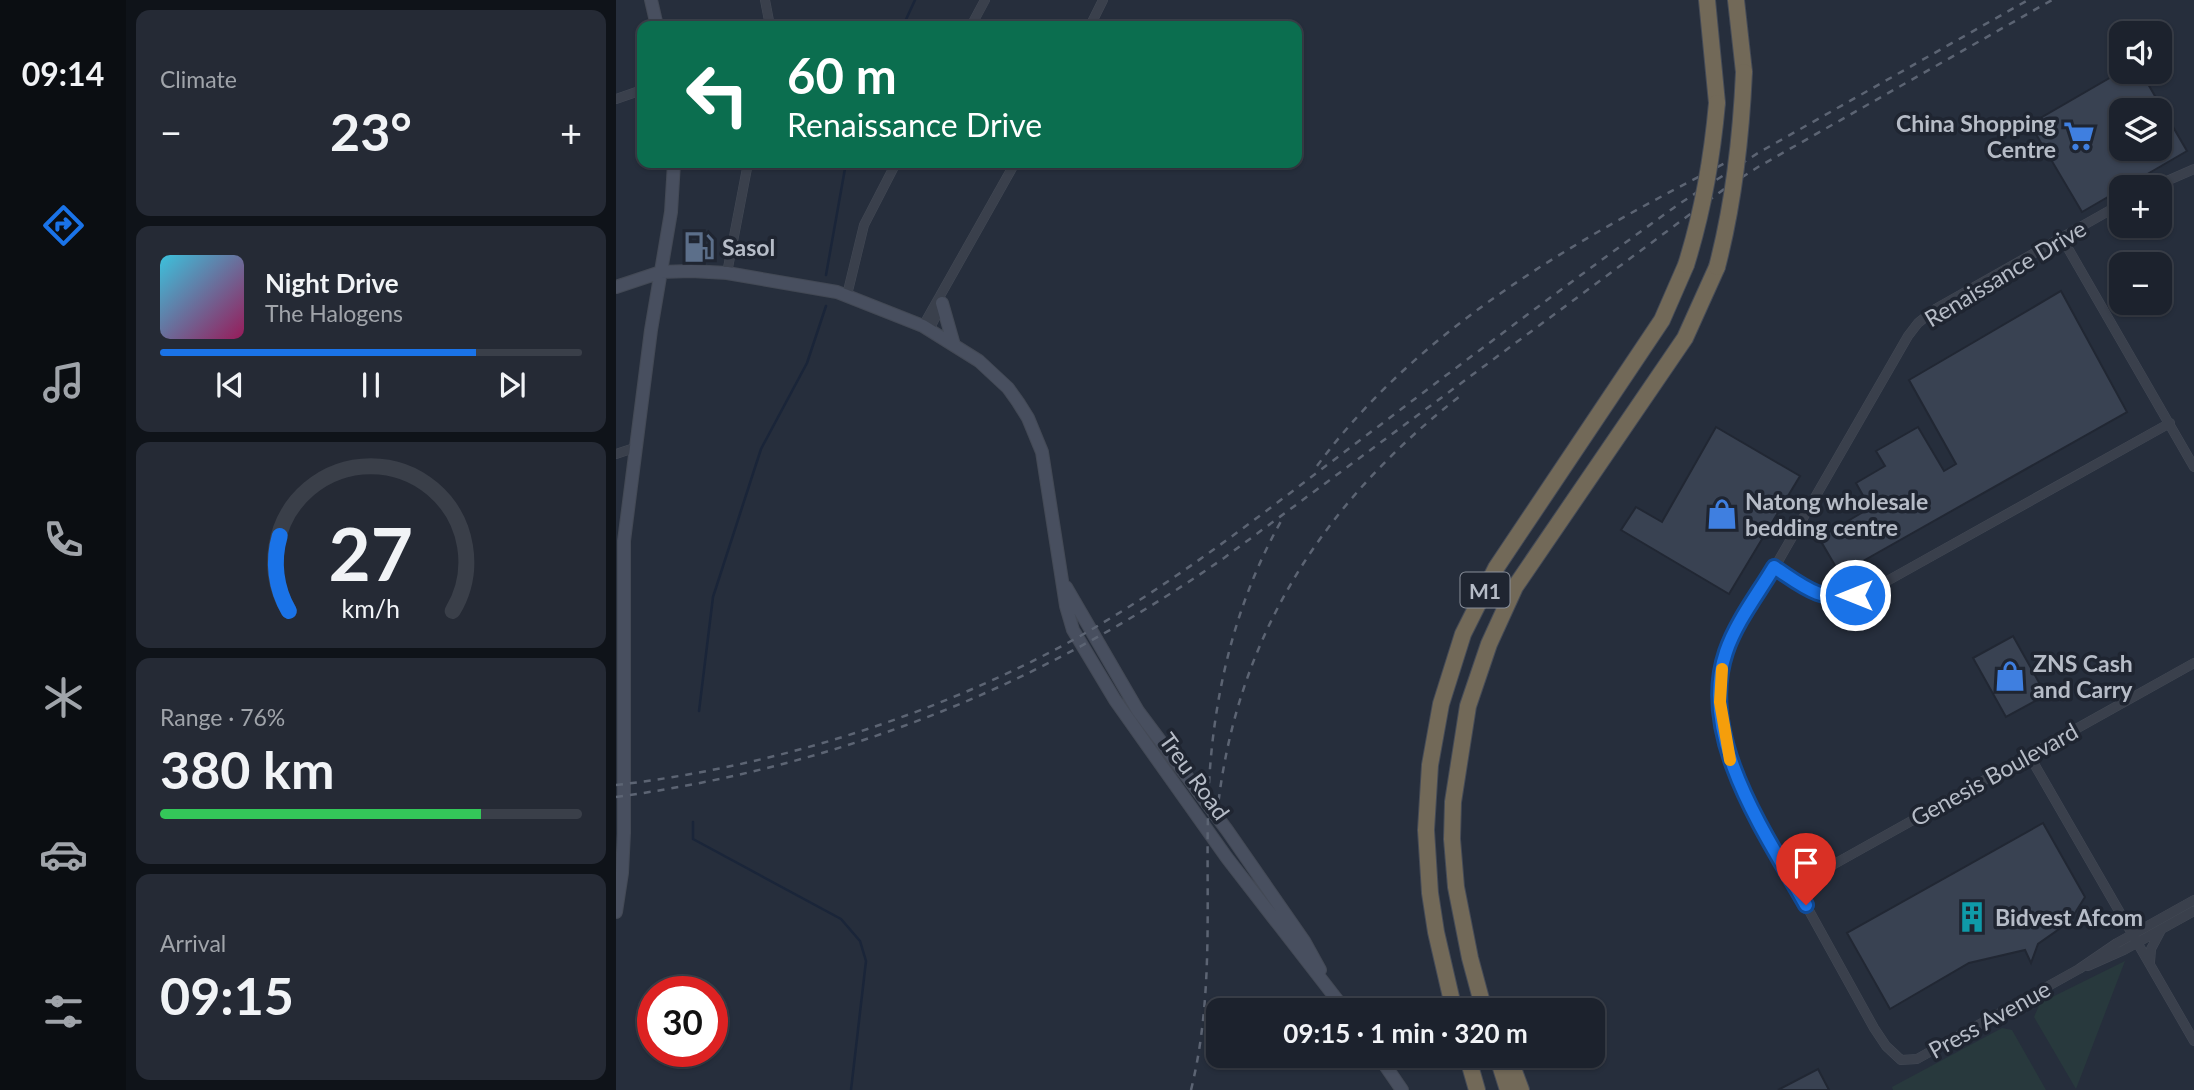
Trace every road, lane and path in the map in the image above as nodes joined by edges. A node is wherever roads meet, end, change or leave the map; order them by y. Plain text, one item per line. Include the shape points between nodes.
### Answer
1 (651, 0) edge
2 (765, 0) edge
3 (985, 0) edge
4 (1103, 0) edge
5 (1707, 0) edge
6 (1735, 0) edge
7 (656, 21) edge
8 (769, 21) edge
9 (974, 21) edge
10 (1092, 21) edge
11 (637, 92) edge
12 (616, 99) edge
13 (674, 168) edge
14 (747, 168) edge
15 (893, 168) edge
16 (1012, 168) edge
17 (2194, 169) edge
18 (2172, 179) edge
19 (2109, 211) edge
20 (2062, 238) junction
21 (967, 250) junction
22 (661, 272) junction
23 (727, 274) junction
24 (616, 288) edge
25 (842, 293) junction
26 (943, 303) junction
27 (926, 329) junction
28 (954, 345) junction
29 (2170, 423) junction
30 (634, 448) junction
31 (616, 454) edge
32 (2194, 467) edge
33 (1774, 567) junction
34 (619, 570) edge
35 (620, 609) edge
36 (2194, 663) edge
37 (2029, 755) junction
38 (1795, 886) junction
39 (2194, 900) edge
40 (2194, 911) edge
41 (616, 912) edge
42 (2162, 929) junction
43 (2135, 939) junction
44 (2124, 950) junction
45 (1469, 958) junction
46 (2150, 962) junction
47 (2079, 969) junction
48 (1337, 998) edge
49 (1451, 998) edge
50 (1481, 998) edge
51 (1486, 998) edge
52 (2194, 1041) edge
53 (1898, 1058) joint
54 (1387, 1068) edge
55 (1470, 1068) edge
56 (1501, 1068) edge
57 (1513, 1068) edge
58 (1402, 1090) edge
59 (1476, 1090) edge
60 (1508, 1090) edge
61 (1521, 1090) edge

1 - 7 street
2 - 8 street
3 - 9 street
4 - 10 street
5 - 49 highway, M1, bridge via 1717,103 1709,176 1686,265 1662,320 1496,568 1463,634 1444,692 1430,765 1426,830 1430,893
6 - 45 highway, M1, bridge via 1744,72 1736,172 1717,267 1685,338 1515,587 1468,706 1452,802 1456,887
11 - 12 street
13 - 22 street
14 - 23 street
15 - 25 street via 864,225
16 - 21 street
17 - 18 street
19 - 20 street, Renaissance Drive
20 - 29 street
20 - 33 street, Renaissance Drive via 1918,323
21 - 26 street
21 - 27 street
22 - 23 street, Treu Road
22 - 24 street
22 - 30 street
23 - 25 street, Treu Road
25 - 27 street, Treu Road
26 - 27 street
26 - 28 street
27 - 28 street, Treu Road
28 - 48 street, Treu Road via 995,375 1028,418 1042,452 1063,583 1138,711 1296,930
29 - 32 street
29 - 33 street via 1855,595 1817,595
30 - 31 street
30 - 34 street
33 - 38 street, Renaissance Drive via 1727,650 1720,702 1729,758 1740,786
34 - 35 street
35 - 41 street via 624,833
36 - 37 street, Genesis Boulevard
37 - 38 street, Genesis Boulevard
37 - 43 street
38 - 53 street, Renaissance Drive via 1874,1028
39 - 43 street, Press Avenue
40 - 42 street, Press Avenue
42 - 43 street, Press Avenue
42 - 46 street via 2151,949
43 - 44 street, Press Avenue
43 - 46 street
43 - 47 street, Press Avenue
44 - 46 street
44 - 47 street, Press Avenue
45 - 50 highway, M1
45 - 51 highway
46 - 52 street
47 - 53 street, Press Avenue via 1917,1059
54 - 58 street
55 - 59 highway
56 - 60 highway
57 - 61 highway

